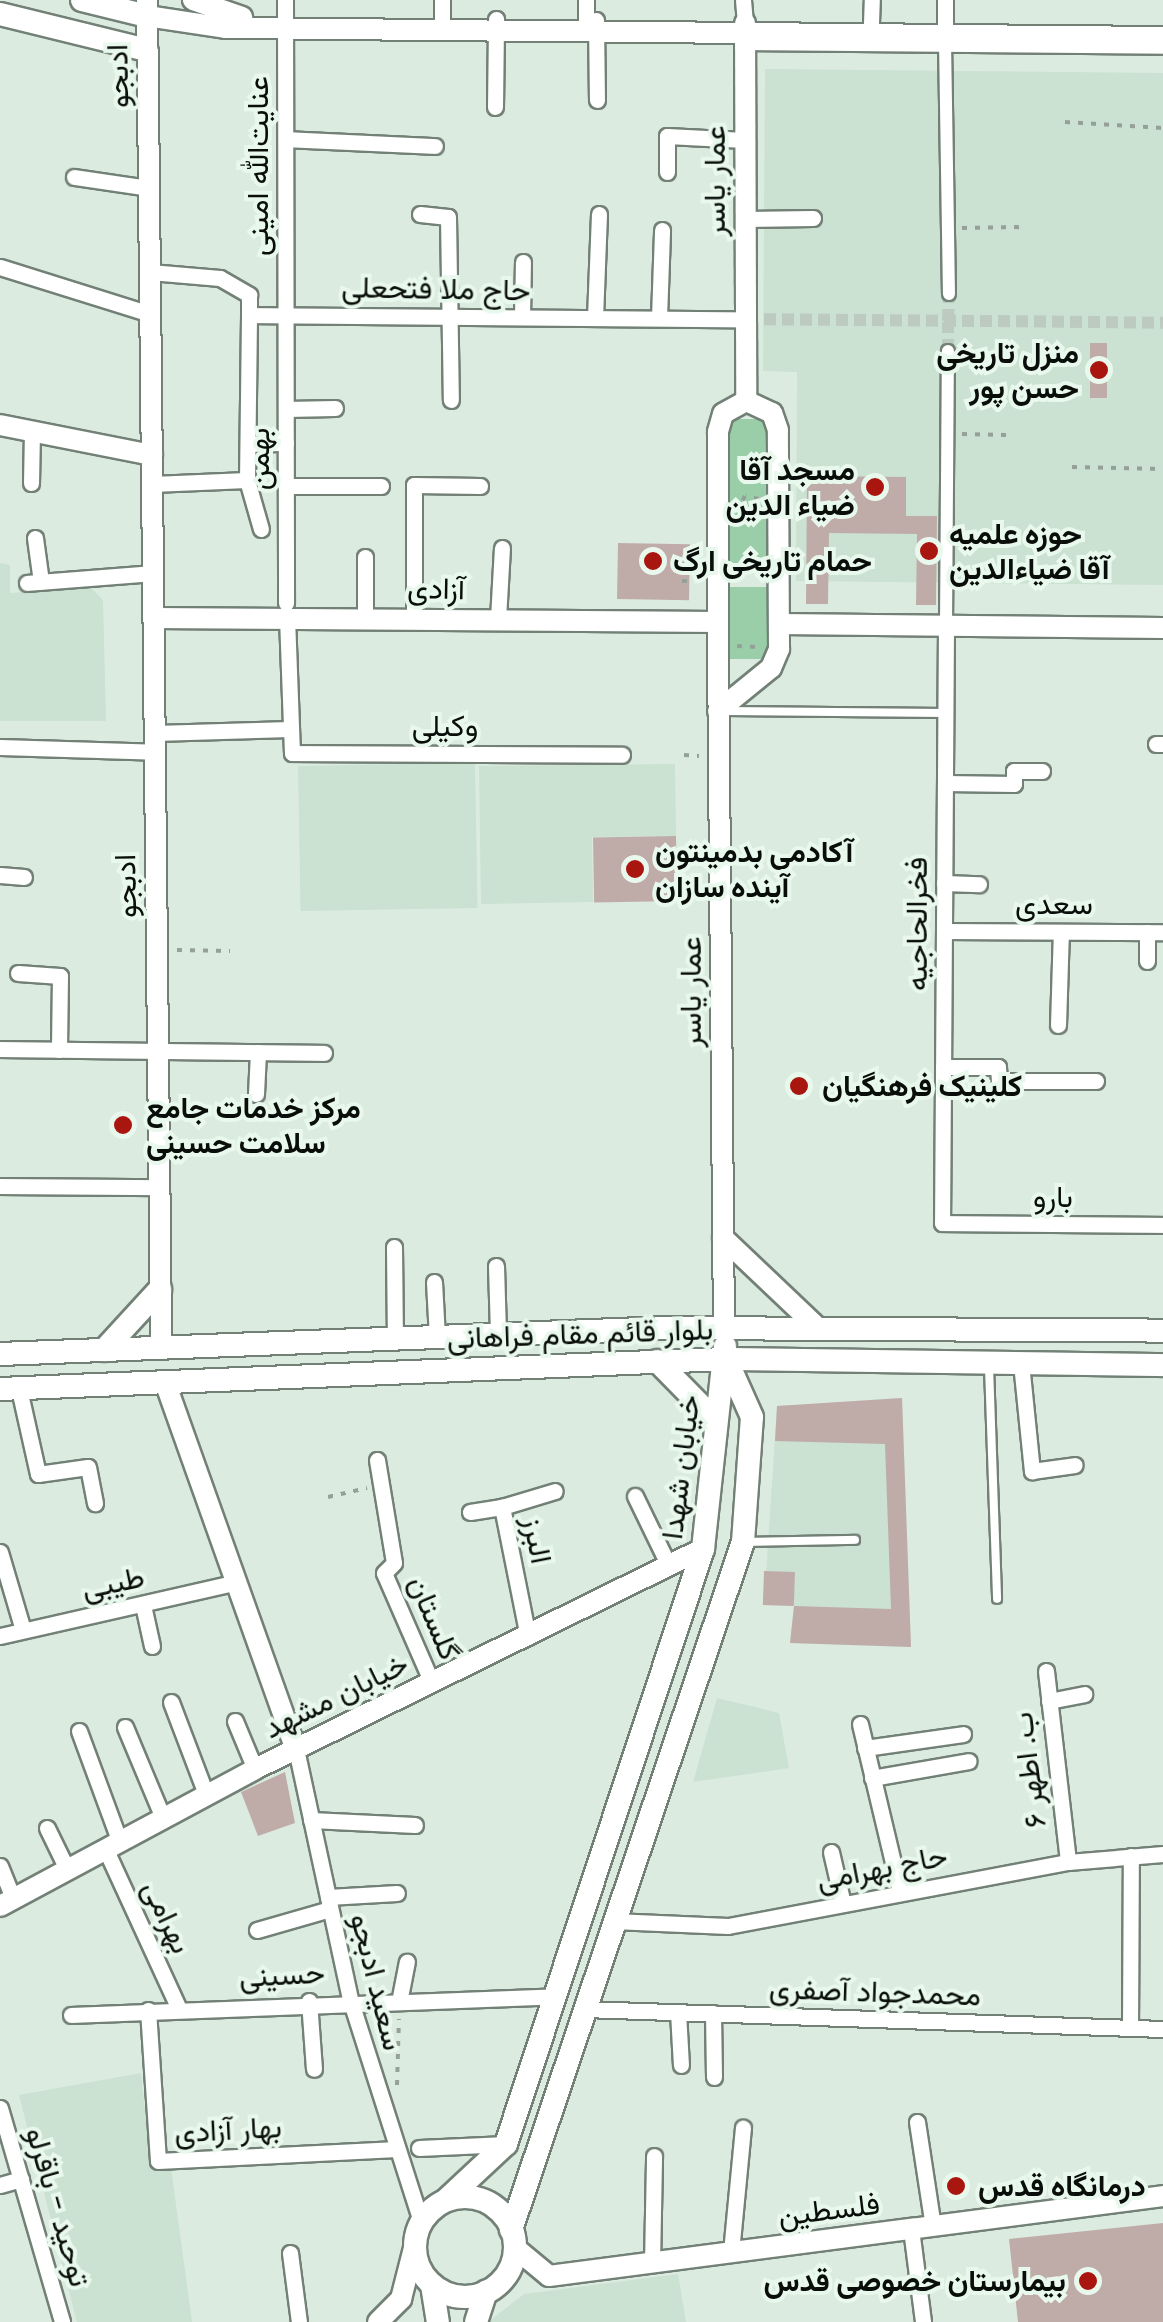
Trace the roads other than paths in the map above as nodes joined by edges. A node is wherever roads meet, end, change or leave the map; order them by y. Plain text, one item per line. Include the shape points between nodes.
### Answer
1 (82, 0) edge
2 (193, 0) edge
3 (872, 0) edge
4 (945, 0) edge
5 (147, 8) edge
6 (442, 9) edge
7 (0, 14) edge
8 (285, 15) edge
9 (591, 18) edge
10 (871, 23) junction
11 (496, 25) junction
12 (744, 25) edge
13 (1163, 26) edge
14 (945, 35) junction
15 (1163, 37) edge
16 (1163, 48) edge
17 (147, 50) junction
18 (597, 100) dead end
19 (495, 106) dead end
20 (286, 139) junction
21 (745, 140) junction
22 (434, 146) dead end
23 (667, 172) dead end
24 (74, 177) dead end
25 (149, 188) junction
26 (420, 214) dead end
27 (599, 214) dead end
28 (813, 218) dead end
29 (745, 219) junction
30 (662, 230) dead end
31 (523, 262) dead end
32 (0, 267) edge
33 (150, 272) junction
34 (948, 294) tunnel mouth
35 (150, 314) junction
36 (249, 314) junction
37 (286, 315) junction
38 (450, 316) junction
39 (522, 317) junction
40 (595, 318) junction
41 (658, 318) junction
42 (746, 319) junction
43 (948, 351) tunnel mouth
44 (450, 400) dead end
45 (746, 401) junction
46 (335, 408) dead end
47 (286, 409) junction
48 (0, 425) edge
49 (32, 431) junction
50 (286, 443) junction
51 (250, 444) junction
52 (152, 455) junction
53 (247, 480) junction
54 (31, 482) dead end
55 (152, 484) junction
56 (286, 486) junction
57 (381, 486) dead end
58 (480, 486) dead end
59 (261, 529) dead end
60 (36, 538) dead end
61 (502, 548) dead end
62 (365, 557) dead end
63 (153, 573) junction
64 (287, 610) junction
65 (154, 618) junction
66 (366, 618) junction
67 (414, 619) junction
68 (498, 620) junction
69 (718, 622) junction
70 (779, 624) junction
71 (946, 626) junction
72 (1163, 628) edge
73 (718, 711) junction
74 (946, 713) junction
75 (290, 729) junction
76 (155, 743) junction
77 (0, 747) edge
78 (622, 755) dead end
79 (1042, 771) dead end
80 (945, 784) junction
81 (0, 875) edge
82 (24, 877) dead end
83 (944, 883) junction
84 (979, 884) dead end
85 (944, 932) junction
86 (1061, 932) junction
87 (1155, 932) edge
88 (1147, 961) dead end
89 (18, 972) dead end
90 (1058, 1025) dead end
91 (0, 1049) edge
92 (59, 1050) junction
93 (158, 1051) junction
94 (258, 1052) junction
95 (324, 1052) dead end
96 (943, 1067) junction
97 (1096, 1081) dead end
98 (256, 1094) dead end
99 (0, 1186) edge
100 (159, 1187) junction
101 (942, 1224) joint
102 (1163, 1225) edge
103 (723, 1238) junction
104 (394, 1247) dead end
105 (496, 1266) dead end
106 (434, 1282) dead end
107 (160, 1289) junction
108 (724, 1328) junction
109 (818, 1328) junction
110 (1163, 1331) edge
111 (498, 1335) junction
112 (438, 1337) junction
113 (396, 1339) junction
114 (161, 1348) junction
115 (104, 1350) junction
116 (0, 1354) edge
117 (726, 1359) junction
118 (656, 1361) junction
119 (989, 1362) junction
120 (1021, 1363) junction
121 (1163, 1365) edge
122 (165, 1382) junction
123 (10, 1389) edge
124 (752, 1417) junction
125 (712, 1422) junction
126 (377, 1460) dead end
127 (1075, 1465) dead end
128 (555, 1491) dead end
129 (635, 1496) dead end
130 (95, 1503) dead end
131 (502, 1506) junction
132 (470, 1512) dead end
133 (855, 1540) dead end
134 (742, 1542) junction
135 (702, 1549) junction
136 (0, 1552) edge
137 (669, 1566) junction
138 (237, 1582) junction
139 (997, 1598) dead end
140 (142, 1605) junction
141 (24, 1630) junction
142 (0, 1636) edge
143 (528, 1637) junction
144 (152, 1646) dead end
145 (1046, 1671) dead end
146 (432, 1683) junction
147 (1084, 1694) dead end
148 (1049, 1701) junction
149 (172, 1702) dead end
150 (235, 1721) dead end
151 (860, 1724) dead end
152 (125, 1727) dead end
153 (79, 1731) dead end
154 (963, 1734) dead end
155 (866, 1748) junction
156 (296, 1749) junction
157 (969, 1761) dead end
158 (255, 1768) junction
159 (872, 1778) junction
160 (206, 1794) junction
161 (162, 1818) junction
162 (311, 1820) junction
163 (415, 1825) dead end
164 (48, 1828) dead end
165 (112, 1844) junction
166 (830, 1852) dead end
167 (1163, 1854) edge
168 (1132, 1856) junction
169 (1068, 1862) junction
170 (0, 1866) edge
171 (67, 1869) junction
172 (900, 1892) junction
173 (397, 1894) dead end
174 (6, 1902) edge
175 (329, 1903) junction
176 (843, 1904) junction
177 (612, 1921) junction
178 (257, 1930) dead end
179 (407, 1962) dead end
180 (400, 1996) junction
181 (556, 1996) junction
182 (350, 1999) junction
183 (310, 2002) junction
184 (179, 2009) junction
185 (584, 2009) junction
186 (148, 2010) junction
187 (678, 2012) junction
188 (713, 2013) junction
189 (71, 2014) dead end
190 (1130, 2028) junction
191 (1163, 2029) edge
192 (682, 2065) dead end
193 (314, 2069) dead end
194 (714, 2077) dead end
195 (0, 2108) edge
196 (918, 2122) dead end
197 (743, 2128) dead end
198 (506, 2144) junction
199 (419, 2148) dead end
200 (392, 2150) junction
201 (654, 2156) dead end
202 (21, 2179) junction
203 (0, 2186) edge
204 (1163, 2196) edge
205 (446, 2200) junction
206 (933, 2226) junction
207 (911, 2230) junction
208 (418, 2234) junction
209 (513, 2238) junction
210 (731, 2252) junction
211 (290, 2253) dead end
212 (652, 2264) junction
213 (432, 2285) junction
214 (486, 2292) junction
215 (62, 2322) edge
216 (300, 2322) edge
217 (378, 2322) edge
218 (438, 2322) edge
219 (476, 2322) edge
220 (923, 2322) edge

1 - 5 main road
2 - 8 street via 226,16
3 - 10 street
4 - 14 street
5 - 8 street
5 - 17 street, ادبجو
6 - 8 street
6 - 11 street
7 - 17 main road
8 - 11 street
8 - 20 street, عنایت‌الله امینی
9 - 11 street
9 - 12 street
9 - 18 street
10 - 12 street
10 - 14 street
11 - 19 street
12 - 14 street
12 - 21 street, عمار یاسر
13 - 14 street
14 - 15 street
14 - 16 street
14 - 34 street
17 - 25 street, ادبجو
20 - 22 street
20 - 37 street, عنایت‌الله امینی
21 - 23 street via 667,136
21 - 29 street, عمار یاسر
24 - 25 street
25 - 33 street, ادبجو
26 - 38 street via 448,217
27 - 40 street
28 - 29 street
29 - 42 street, عمار یاسر
30 - 41 street
31 - 39 street
32 - 35 street
33 - 35 street, ادبجو
33 - 36 street via 220,278 249,295
35 - 52 street, ادبجو
36 - 37 street, حاج ملا فتحعلی
36 - 51 street
37 - 38 street, حاج ملا فتحعلی
37 - 47 street, بهمن
38 - 39 street, حاج ملا فتحعلی
38 - 44 street
39 - 40 street, حاج ملا فتحعلی
40 - 41 street, حاج ملا فتحعلی
41 - 42 street, حاج ملا فتحعلی
42 - 45 street, عمار یاسر
43 - 71 street
45 - 69 street, عمار یاسر via 719,422
45 - 70 street via 772,413 778,430
46 - 47 street
47 - 50 street, بهمن
48 - 49 street
49 - 52 street
49 - 54 street
50 - 51 street
50 - 56 street, بهمن
51 - 53 street
52 - 55 street, ادبجو
53 - 55 street
53 - 59 street
55 - 63 street, ادبجو
56 - 57 street
56 - 64 street, بهمن
58 - 67 street via 414,484
60 - 63 street via 34,582
61 - 68 street
62 - 66 street
63 - 65 street, ادبجو
64 - 65 street, آزادی
64 - 66 street, آزادی
64 - 75 street
65 - 76 street, ادبجو
66 - 67 street, آزادی
67 - 68 street, آزادی
68 - 69 street, آزادی
69 - 73 street, عمار یاسر
70 - 71 street
70 - 73 street via 771,668
71 - 72 street
71 - 74 street, فخرالحاجیه
73 - 74 lane
73 - 103 street, عمار یاسر
74 - 80 street, فخرالحاجیه
75 - 76 street
75 - 78 street, وکیلی via 292,753
76 - 77 street
76 - 93 street, ادبجو
79 - 80 street via 1014,771 1014,784
80 - 83 street, فخرالحاجیه
81 - 82 street
83 - 84 street
83 - 85 street, فخرالحاجیه
85 - 86 street, سعدی
85 - 96 street, فخرالحاجیه
86 - 87 street, سعدی
86 - 90 street
87 - 88 street
89 - 92 street via 60,976
91 - 92 street
92 - 93 street
93 - 94 street
93 - 100 street, ادبجو
94 - 95 street
94 - 98 street
96 - 97 street via 998,1066 999,1081
96 - 101 street, فخرالحاجیه
99 - 100 street
100 - 107 street, ادبجو
101 - 102 street, بارو
103 - 108 street, عمار یاسر
103 - 109 street
104 - 113 street
105 - 111 street
106 - 112 street
107 - 114 street, ادبجو
107 - 115 main road
108 - 109 main road, بلوار قائم مقام فراهانی
108 - 111 main road, بلوار قائم مقام فراهانی
108 - 117 main road
109 - 110 main road, بلوار قائم مقام فراهانی
111 - 112 main road, بلوار قائم مقام فراهانی
112 - 113 main road, بلوار قائم مقام فراهانی
113 - 114 main road, بلوار قائم مقام فراهانی
114 - 115 main road, بلوار قائم مقام فراهانی
114 - 122 main road, ادبجو
115 - 116 main road, بلوار قائم مقام فراهانی
117 - 118 main road, بلوار قائم مقام فراهانی
117 - 119 main road, بلوار قائم مقام فراهانی
117 - 124 main road, خیابان شهدا
117 - 125 main road, خیابان شهدا
118 - 122 main road, بلوار قائم مقام فراهانی
118 - 125 main road via 693,1391
119 - 120 main road, بلوار قائم مقام فراهانی
119 - 139 lane
120 - 121 main road, بلوار قائم مقام فراهانی
120 - 127 street via 1032,1471
122 - 123 main road, بلوار قائم مقام فراهانی
122 - 138 street, ادبجو
123 - 130 street via 38,1474 88,1467
124 - 125 main road via 731,1409
124 - 134 main road, خیابان شهدا
125 - 135 main road, خیابان شهدا
126 - 146 street, گلستان via 394,1563 384,1573
128 - 131 street, البرز
129 - 137 street
131 - 132 street
131 - 143 street, البرز
133 - 134 lane
134 - 177 main road, خیابان شهدا
135 - 137 street, خیابان مشهد
135 - 181 main road, خیابان شهدا
136 - 141 street
137 - 143 street, خیابان مشهد
138 - 140 street, طیبی
138 - 156 street, ادبجو
140 - 141 street, طیبی
140 - 144 street
141 - 142 street, طیبی
143 - 146 street, خیابان مشهد
145 - 148 street, ب. اطهر ۶
146 - 156 street, خیابان مشهد
147 - 148 street
148 - 169 street, ب. اطهر ۶
149 - 160 street
150 - 158 street
151 - 155 street
152 - 161 street
153 - 165 street, بهرامی
154 - 155 street
155 - 159 street
156 - 158 street, خیابان مشهد
156 - 162 street, سعید ادبجو
157 - 159 street
158 - 160 street, خیابان مشهد
159 - 172 street
160 - 161 street, خیابان مشهد
161 - 165 street, خیابان مشهد
162 - 163 street
162 - 175 street, سعید ادبجو
164 - 171 street
165 - 171 street, خیابان مشهد
165 - 184 street, بهرامی
166 - 176 street
167 - 168 street, حاج بهرامی
168 - 169 street, حاج بهرامی
168 - 190 street
169 - 172 street, حاج بهرامی
170 - 174 street
171 - 174 street, خیابان مشهد
172 - 176 street, حاج بهرامی
173 - 175 street
175 - 178 street
175 - 182 street, سعید ادبجو
176 - 177 street, حاج بهرامی via 728,1926
177 - 185 main road, خیابان شهدا
179 - 180 street
180 - 181 street, حسینی
180 - 182 street, حسینی
181 - 198 main road, خیابان شهدا
182 - 183 street, حسینی
182 - 200 street, سعید ادبجو
183 - 184 street, حسینی
183 - 193 street
184 - 186 street, حسینی
185 - 187 street, محمدجواد آصفری
185 - 209 main road, خیابان شهدا
186 - 189 street, حسینی
186 - 200 street, بهار آزادی via 158,2161
187 - 188 street, محمدجواد آصفری
187 - 192 street
188 - 190 street, محمدجواد آصفری
188 - 194 street
190 - 191 street, محمدجواد آصفری
195 - 202 street, توحید - باقرلو
196 - 206 street
197 - 210 street
198 - 199 street
198 - 205 main road, خیابان شهدا
200 - 208 street, سعید ادبجو
201 - 212 street
202 - 203 street
202 - 215 street, توحید - باقرلو
204 - 206 street, فلسطین
205 - 208 main road
205 - 209 main road via 485,2202
206 - 207 street, فلسطین
207 - 210 street, فلسطین
207 - 220 street
208 - 213 main road
208 - 217 street via 401,2299
209 - 212 street, فلسطین via 549,2276
209 - 214 main road via 507,2274
210 - 212 street, فلسطین
211 - 216 street
213 - 214 main road via 458,2296
213 - 218 main road
214 - 219 main road

